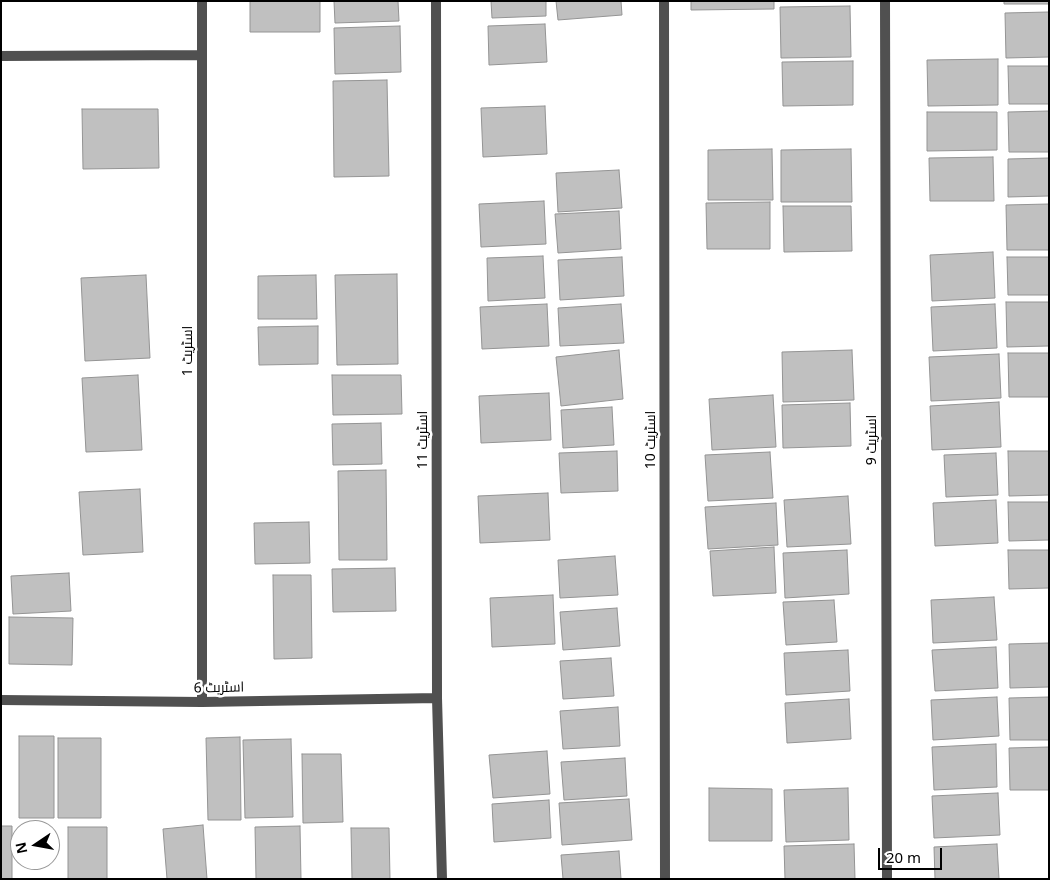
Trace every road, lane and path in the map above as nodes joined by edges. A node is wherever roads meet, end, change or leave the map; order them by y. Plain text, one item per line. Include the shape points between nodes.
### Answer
1 (202, 1) edge
2 (436, 1) edge
3 (664, 1) edge
4 (885, 1) edge
5 (202, 55) junction
6 (1, 56) edge
7 (438, 698) junction
8 (1, 700) edge
9 (202, 702) junction
10 (442, 879) edge
11 (665, 879) edge
12 (887, 879) edge

1 - 5 street, اسٹریٹ 1
2 - 7 street, اسٹریٹ 11
3 - 11 street, اسٹریٹ 10
4 - 12 street, اسٹریٹ 9
5 - 6 street
5 - 9 street, اسٹریٹ 1
7 - 9 street, اسٹریٹ 6
7 - 10 street, اسٹریٹ 11
8 - 9 street, اسٹریٹ 6

